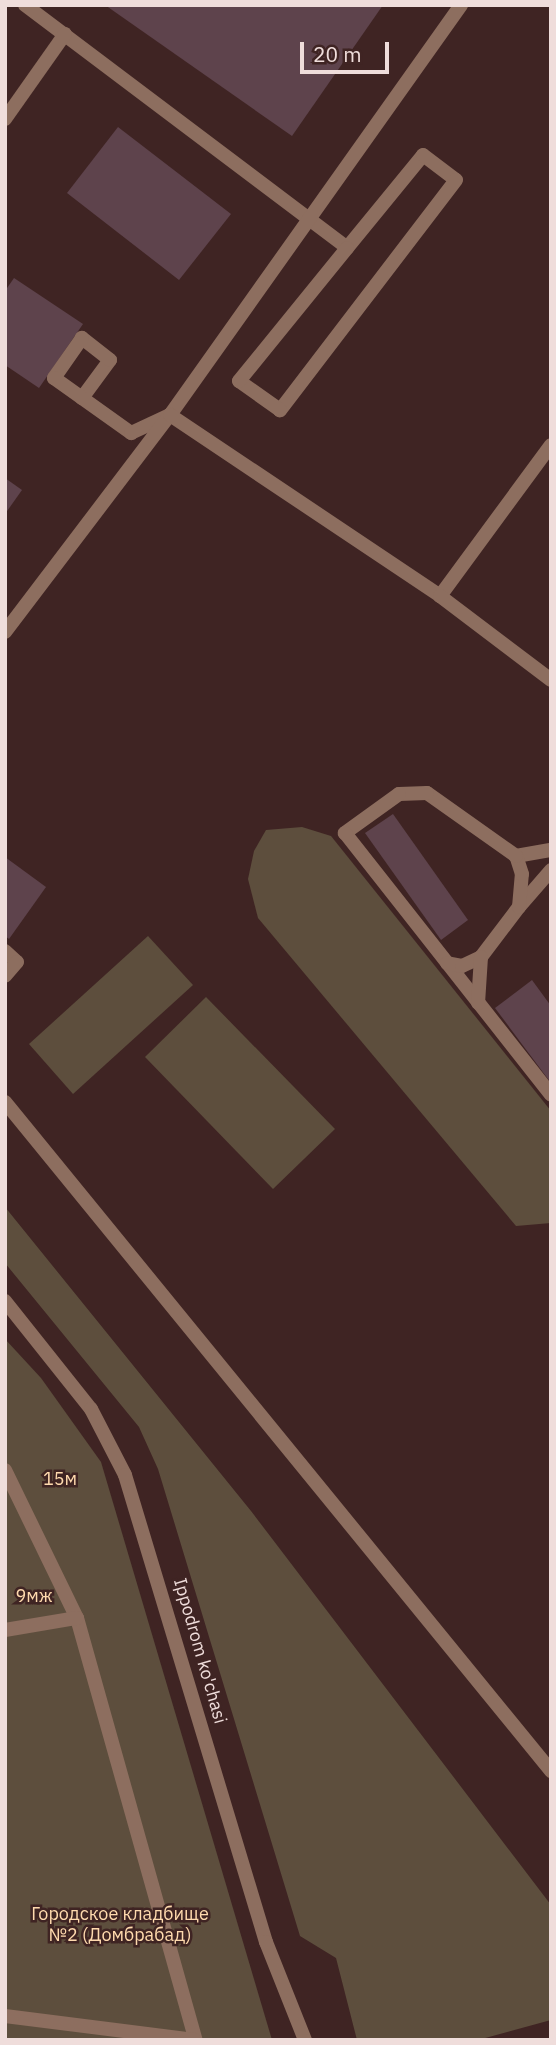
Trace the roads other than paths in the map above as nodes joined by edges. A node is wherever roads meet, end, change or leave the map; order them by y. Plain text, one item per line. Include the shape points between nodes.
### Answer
1 (25, 5) edge
2 (461, 5) edge
3 (65, 34) junction
4 (5, 119) edge
5 (311, 216) junction
6 (347, 248) junction
7 (82, 398) dead end
8 (170, 415) junction
9 (551, 445) edge
10 (440, 596) junction
11 (5, 632) edge
12 (551, 680) edge
13 (551, 850) edge
14 (516, 856) junction
15 (551, 870) edge
16 (519, 907) junction
17 (5, 951) edge
18 (481, 957) junction
19 (447, 963) junction
20 (5, 976) edge
21 (478, 1003) junction
22 (551, 1096) edge
23 (5, 1102) edge
24 (5, 1301) edge
25 (5, 1470) edge
26 (77, 1618) junction
27 (5, 1630) edge
28 (551, 1771) edge
29 (5, 2016) edge
30 (195, 2040) edge
31 (305, 2040) edge

1 - 3 street
2 - 5 street
3 - 4 street
3 - 5 street
5 - 6 street
5 - 8 street
6 - 6 street via 423,155 456,180 280,410 239,381
7 - 8 street via 131,433
8 - 10 street
8 - 11 street
9 - 10 street
10 - 12 street
13 - 14 street
14 - 16 street via 522,874
14 - 19 street via 427,793 399,793 345,833
15 - 16 street
16 - 18 street
17 - 20 street via 17,962
18 - 19 street via 462,966
18 - 21 street
19 - 21 street
21 - 22 street
23 - 28 street
24 - 31 street, Ippodrom ko'chasi via 91,1409 125,1475 266,1942
25 - 26 street
26 - 27 street
26 - 30 street
29 - 30 street

